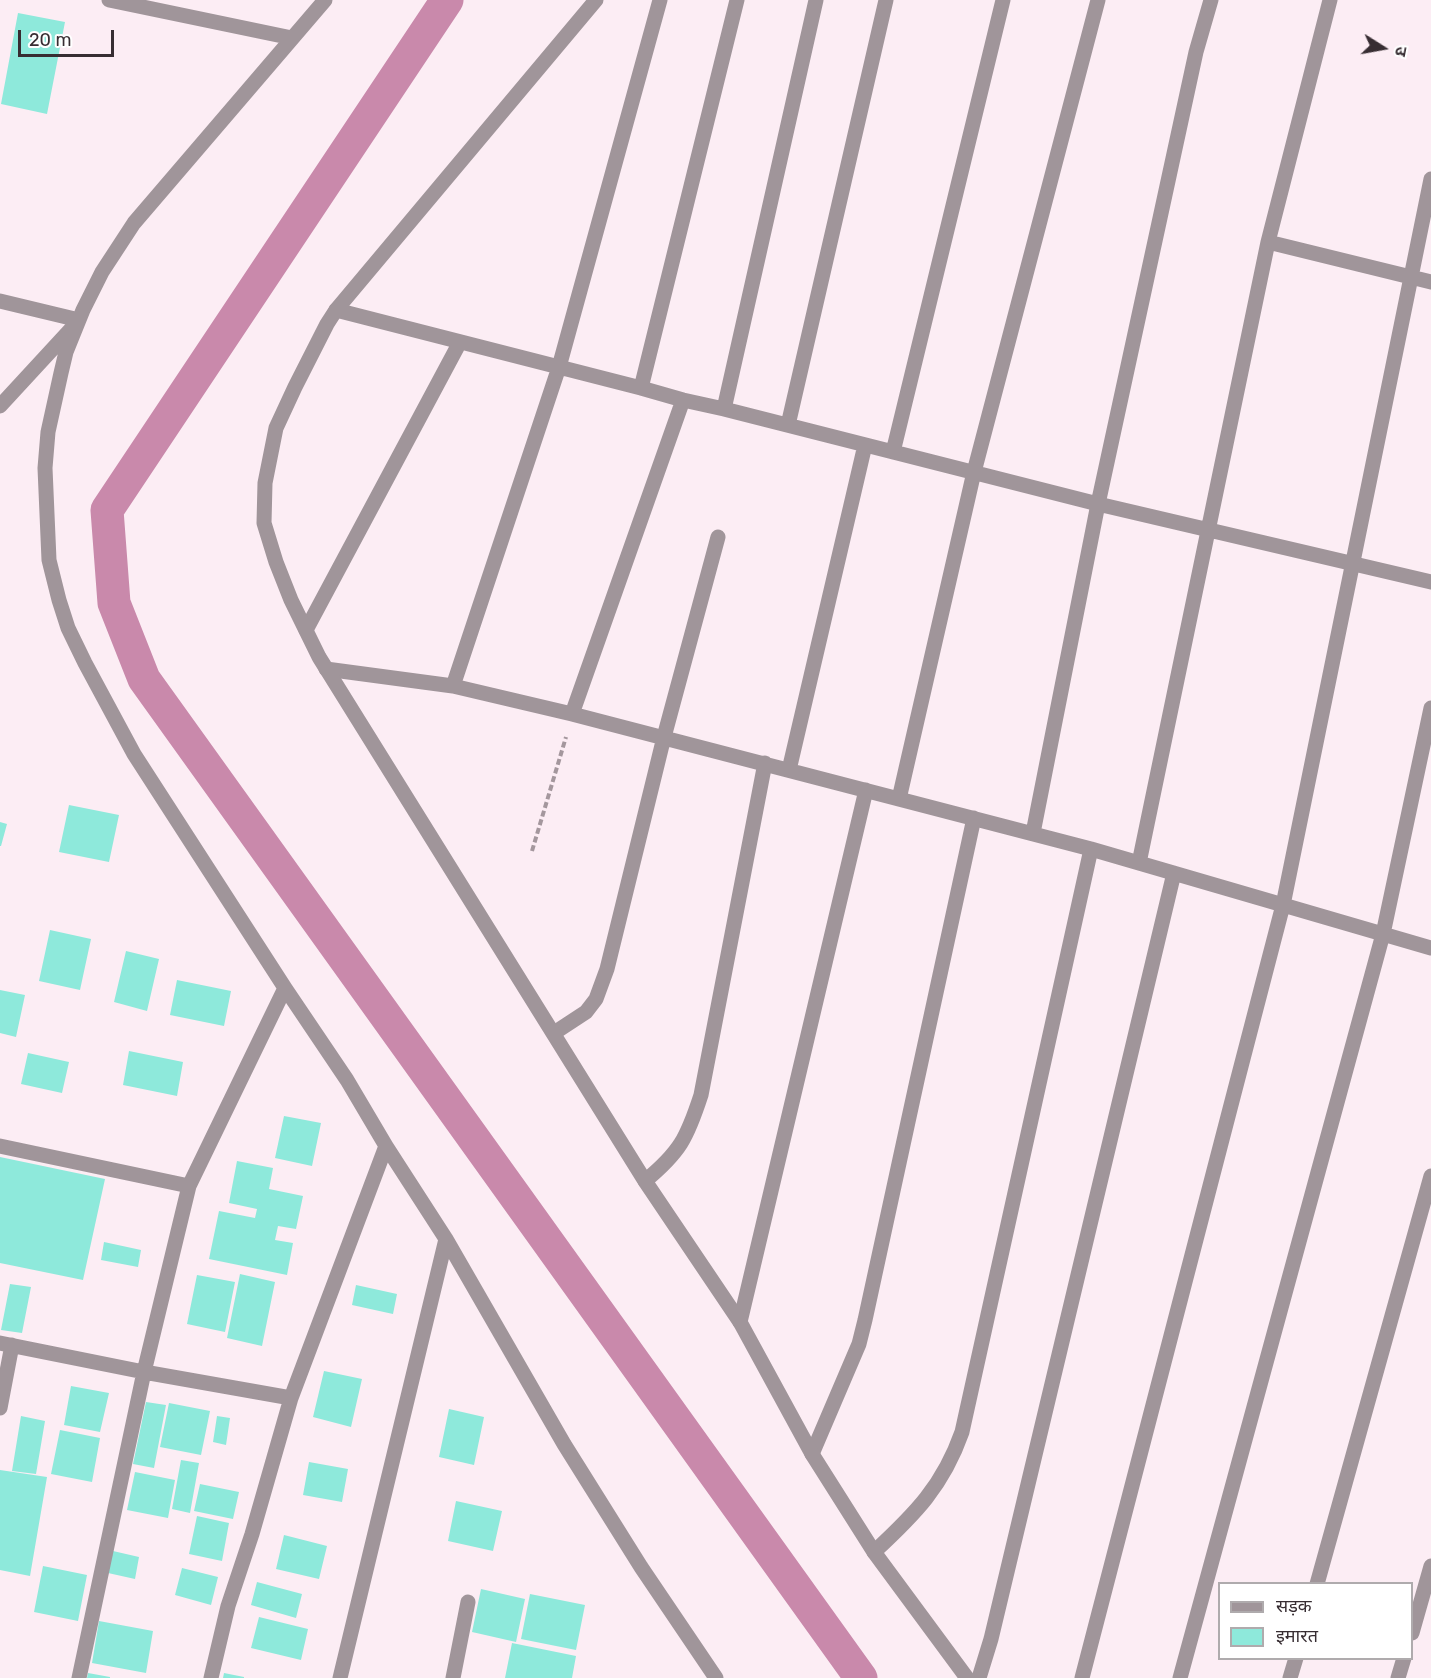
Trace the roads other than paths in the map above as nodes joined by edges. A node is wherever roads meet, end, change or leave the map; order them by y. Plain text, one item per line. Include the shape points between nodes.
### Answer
1 (109, 0) edge
2 (325, 0) edge
3 (596, 0) edge
4 (660, 0) edge
5 (736, 0) edge
6 (816, 0) edge
7 (886, 0) edge
8 (1003, 0) edge
9 (1098, 0) edge
10 (1210, 0) edge
11 (1330, 0) edge
12 (292, 38) junction
13 (1431, 179) edge
14 (1268, 243) junction
15 (1410, 277) junction
16 (1431, 282) edge
17 (0, 301) edge
18 (336, 310) junction
19 (79, 320) junction
20 (460, 342) junction
21 (559, 367) junction
22 (640, 388) junction
23 (682, 400) junction
24 (0, 406) edge
25 (724, 409) junction
26 (788, 425) junction
27 (865, 445) junction
28 (893, 452) junction
29 (974, 472) junction
30 (1098, 504) junction
31 (1209, 529) junction
32 (718, 537) dead end
33 (1352, 563) junction
34 (1431, 582) edge
35 (306, 630) junction
36 (326, 669) junction
37 (453, 686) junction
38 (1431, 708) edge
39 (572, 714) junction
40 (664, 737) junction
41 (765, 764) junction
42 (789, 770) junction
43 (866, 790) junction
44 (899, 799) junction
45 (974, 818) junction
46 (1032, 833) junction
47 (1091, 849) junction
48 (1139, 863) junction
49 (1174, 873) junction
50 (1283, 905) junction
51 (1383, 934) junction
52 (1431, 948) edge
53 (285, 988) junction
54 (554, 1033) junction
55 (0, 1146) edge
56 (386, 1146) junction
57 (1431, 1176) edge
58 (645, 1180) junction
59 (189, 1186) junction
60 (446, 1239) junction
61 (740, 1322) junction
62 (6, 1344) edge
63 (144, 1372) junction
64 (291, 1398) junction
65 (0, 1408) edge
66 (812, 1454) junction
67 (874, 1552) junction
68 (1431, 1566) edge
69 (1318, 1582) edge
70 (468, 1602) dead end
71 (1413, 1629) edge
72 (1296, 1660) edge
73 (1404, 1660) edge
74 (79, 1678) edge
75 (211, 1678) edge
76 (340, 1678) edge
77 (453, 1678) edge
78 (716, 1678) edge
79 (967, 1678) edge
80 (979, 1678) edge
81 (1082, 1678) edge
82 (1180, 1678) edge
83 (1290, 1678) edge
84 (1398, 1678) edge

1 - 12 street
2 - 12 street
3 - 18 street
4 - 21 street
5 - 22 street
6 - 25 street
7 - 26 street
8 - 28 street
9 - 29 street
10 - 30 street
11 - 14 street
12 - 19 street via 134,224 102,272
13 - 15 street
14 - 15 street
14 - 31 street
15 - 16 street
15 - 33 street
17 - 19 street
18 - 20 street
18 - 35 street via 276,428 265,483 264,523 276,562
19 - 24 street
19 - 53 street via 60,373 45,468 50,560 58,600 85,663 134,754
20 - 21 street
20 - 35 street
21 - 22 street
21 - 37 street
22 - 23 street
23 - 25 street
23 - 39 street
25 - 26 street
26 - 27 street
27 - 28 street
27 - 42 street
28 - 29 street
29 - 30 street
29 - 44 street
30 - 31 street
30 - 46 street
31 - 33 street
31 - 48 street
32 - 40 street
33 - 34 street
33 - 50 street
35 - 36 street
36 - 37 street
36 - 54 street
37 - 39 street
38 - 51 street
39 - 40 street
40 - 41 street
40 - 54 street via 607,969 596,999 586,1012
41 - 42 street
41 - 58 street via 701,1095 680,1147
42 - 43 street
43 - 44 street
43 - 61 street
44 - 45 street
45 - 46 street
45 - 66 street via 865,1320
46 - 47 street
47 - 48 street
47 - 67 street via 962,1432 954,1456 930,1495
48 - 49 street
49 - 50 street
49 - 80 street
50 - 51 street
50 - 81 street
51 - 52 street
51 - 82 street
53 - 56 street
53 - 59 street
54 - 58 street
55 - 59 street
56 - 60 street
56 - 64 street
57 - 69 street
58 - 61 street
59 - 63 street
60 - 76 street
60 - 78 street via 564,1444
61 - 66 street
62 - 63 street
62 - 65 street
63 - 64 street
63 - 74 street
64 - 75 street via 228,1606
66 - 67 street
67 - 79 street
68 - 71 street
70 - 77 street
72 - 83 street
73 - 84 street

